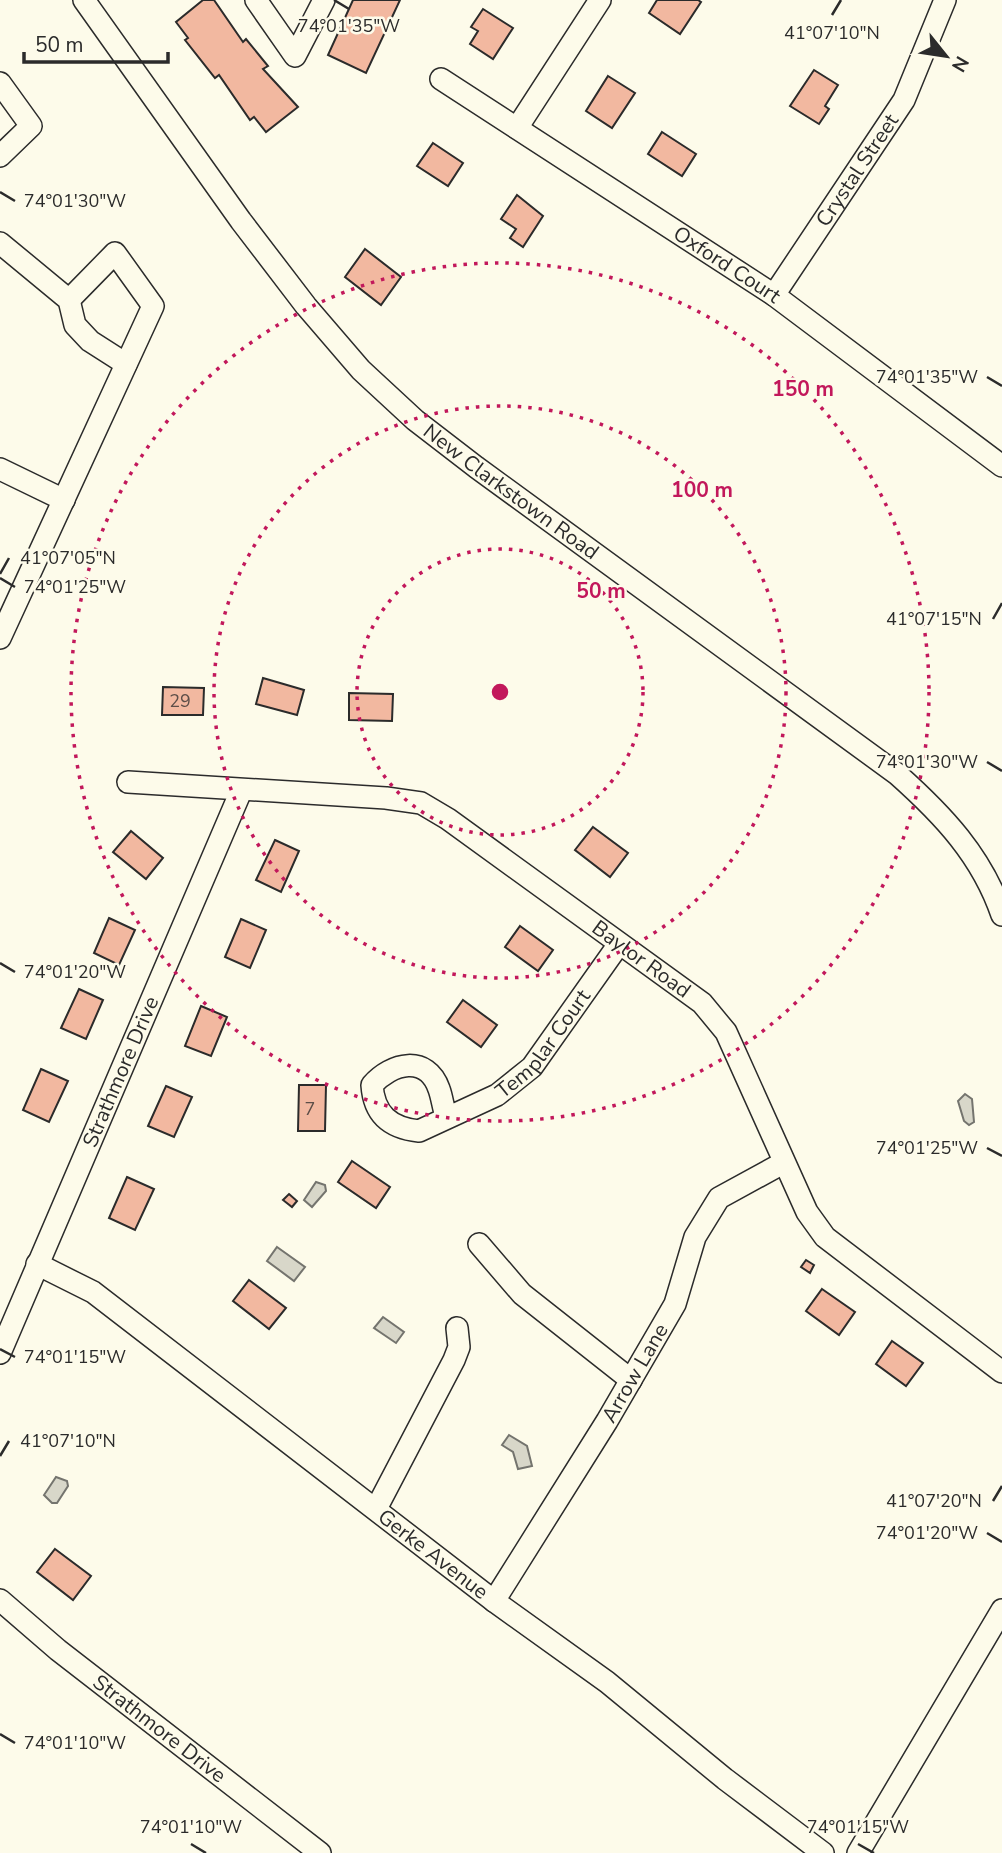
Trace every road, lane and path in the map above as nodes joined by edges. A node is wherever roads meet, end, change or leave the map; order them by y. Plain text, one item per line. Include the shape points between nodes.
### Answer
1 (84, 0) edge
2 (256, 0) edge
3 (324, 0) edge
4 (600, 0) edge
5 (945, 0) edge
6 (441, 79) dead end
7 (0, 83) edge
8 (517, 128) junction
9 (0, 156) edge
10 (0, 243) edge
11 (774, 295) junction
12 (69, 300) junction
13 (126, 365) junction
14 (1002, 466) edge
15 (0, 469) edge
16 (65, 500) junction
17 (0, 638) edge
18 (128, 782) dead end
19 (242, 791) junction
20 (1002, 915) edge
21 (620, 944) junction
22 (446, 1116) dead end
23 (783, 1163) junction
24 (479, 1244) dead end
25 (37, 1264) junction
26 (457, 1328) dead end
27 (0, 1353) edge
28 (1002, 1372) edge
29 (631, 1380) junction
30 (376, 1509) junction
31 (0, 1600) edge
32 (494, 1601) junction
33 (1002, 1610) edge
34 (320, 1853) edge
35 (823, 1853) edge
36 (858, 1853) edge

1 - 20 street, New Clarkstown Road via 240,221 361,370 476,467 897,774 936,808 969,847
2 - 3 street via 295,56
4 - 8 street
5 - 11 street, Crystal Street via 904,100
6 - 8 street, Oxford Court
7 - 9 street via 31,126
8 - 11 street, Oxford Court
10 - 12 street
11 - 14 street, Oxford Court
12 - 13 street via 75,325
12 - 13 street via 115,253 153,306
13 - 16 street
15 - 16 street
16 - 17 street
18 - 19 street, Baylor Road
19 - 21 street, Baylor Road via 421,803
19 - 25 street, Strathmore Drive
21 - 22 street, Templar Court via 532,1068 497,1095
21 - 23 street, Baylor Road via 702,1003 726,1032
23 - 28 street, Baylor Road via 825,1237
23 - 29 street, Arrow Lane via 719,1198 695,1237 676,1304
24 - 29 street via 522,1294
25 - 27 street, Strathmore Drive
25 - 30 street, Gerke Avenue via 93,1292
26 - 30 street via 459,1347 454,1360
29 - 32 street, Arrow Lane
30 - 32 street, Gerke Avenue
31 - 34 street, Strathmore Drive
32 - 35 street, Gerke Avenue via 607,1682
33 - 36 street

